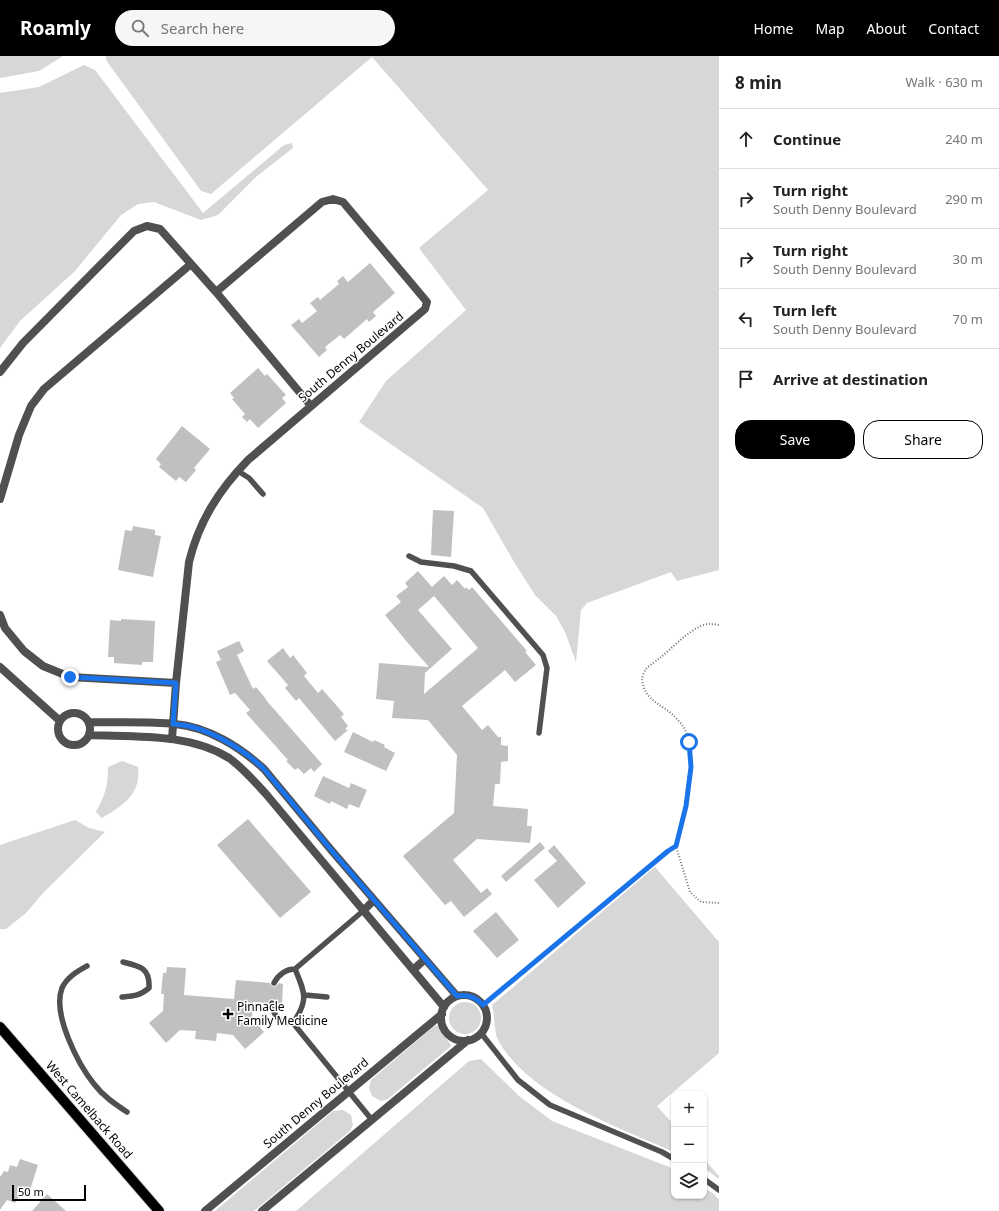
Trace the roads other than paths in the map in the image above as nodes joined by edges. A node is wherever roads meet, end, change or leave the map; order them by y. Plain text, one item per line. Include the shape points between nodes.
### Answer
1 (191, 264) junction
2 (216, 292) junction
3 (0, 372) edge
4 (311, 406) junction
5 (238, 470) junction
6 (263, 494) dead end
7 (0, 499) edge
8 (409, 556) dead end
9 (0, 615) edge
10 (0, 667) edge
11 (176, 683) junction
12 (60, 721) junction
13 (89, 722) junction
14 (173, 724) junction
15 (539, 733) dead end
16 (89, 735) junction
17 (172, 739) junction
18 (374, 900) junction
19 (363, 911) junction
20 (425, 959) junction
21 (124, 962) dead end
22 (87, 966) dead end
23 (295, 969) junction
24 (413, 970) junction
25 (274, 983) dead end
26 (305, 995) junction
27 (457, 996) junction
28 (122, 997) dead end
29 (327, 997) dead end
30 (272, 1003) dead end
31 (443, 1010) junction
32 (293, 1023) junction
33 (0, 1027) edge
34 (481, 1033) junction
35 (468, 1040) junction
36 (348, 1091) junction
37 (127, 1112) dead end
38 (372, 1120) junction
39 (671, 1157) edge
40 (707, 1181) edge
41 (719, 1190) edge
42 (159, 1211) edge
43 (205, 1211) edge
44 (262, 1211) edge

1 - 2 street
1 - 3 street via 160,229 147,226 134,231 23,343
1 - 7 street via 44,389 31,406 19,435
2 - 4 street
2 - 4 street, South Denny Boulevard via 322,202 333,199 343,202 427,302 425,309
4 - 5 street, South Denny Boulevard
5 - 6 lane
5 - 11 street, South Denny Boulevard via 218,494 194,542 185,587
8 - 15 lane via 421,562 471,571 543,655 547,668
9 - 11 street via 5,628 24,651 43,666 70,677
10 - 12 street
11 - 14 street, South Denny Boulevard
12 - 13 street via 65,715 74,712 84,716
12 - 16 street via 60,736 67,743 77,745
13 - 14 street
13 - 16 street
14 - 17 street, South Denny Boulevard
14 - 18 street via 198,729 215,736 252,758
16 - 17 street
17 - 19 street via 206,747 243,769
18 - 19 street
18 - 20 street
19 - 23 lane
19 - 24 street
20 - 24 street
20 - 27 street
21 - 28 lane via 139,966 150,980 149,988 142,993
22 - 37 lane via 77,971 62,988 60,1005 64,1027 82,1067 95,1085
23 - 25 lane via 288,969
23 - 26 lane
24 - 31 street
26 - 29 lane
26 - 32 lane via 302,1008
27 - 31 street, South Denny Boulevard via 447,1002
27 - 34 street via 472,996 483,1005 487,1020
30 - 32 lane via 272,1010 279,1020 286,1024
31 - 35 street via 442,1021 448,1034 454,1038
31 - 36 street, South Denny Boulevard
32 - 36 lane
33 - 42 main road, West Camelback Road
34 - 35 street
34 - 39 lane via 518,1080 550,1105
35 - 38 street
36 - 38 lane
36 - 43 street, South Denny Boulevard
38 - 44 street
40 - 41 lane

